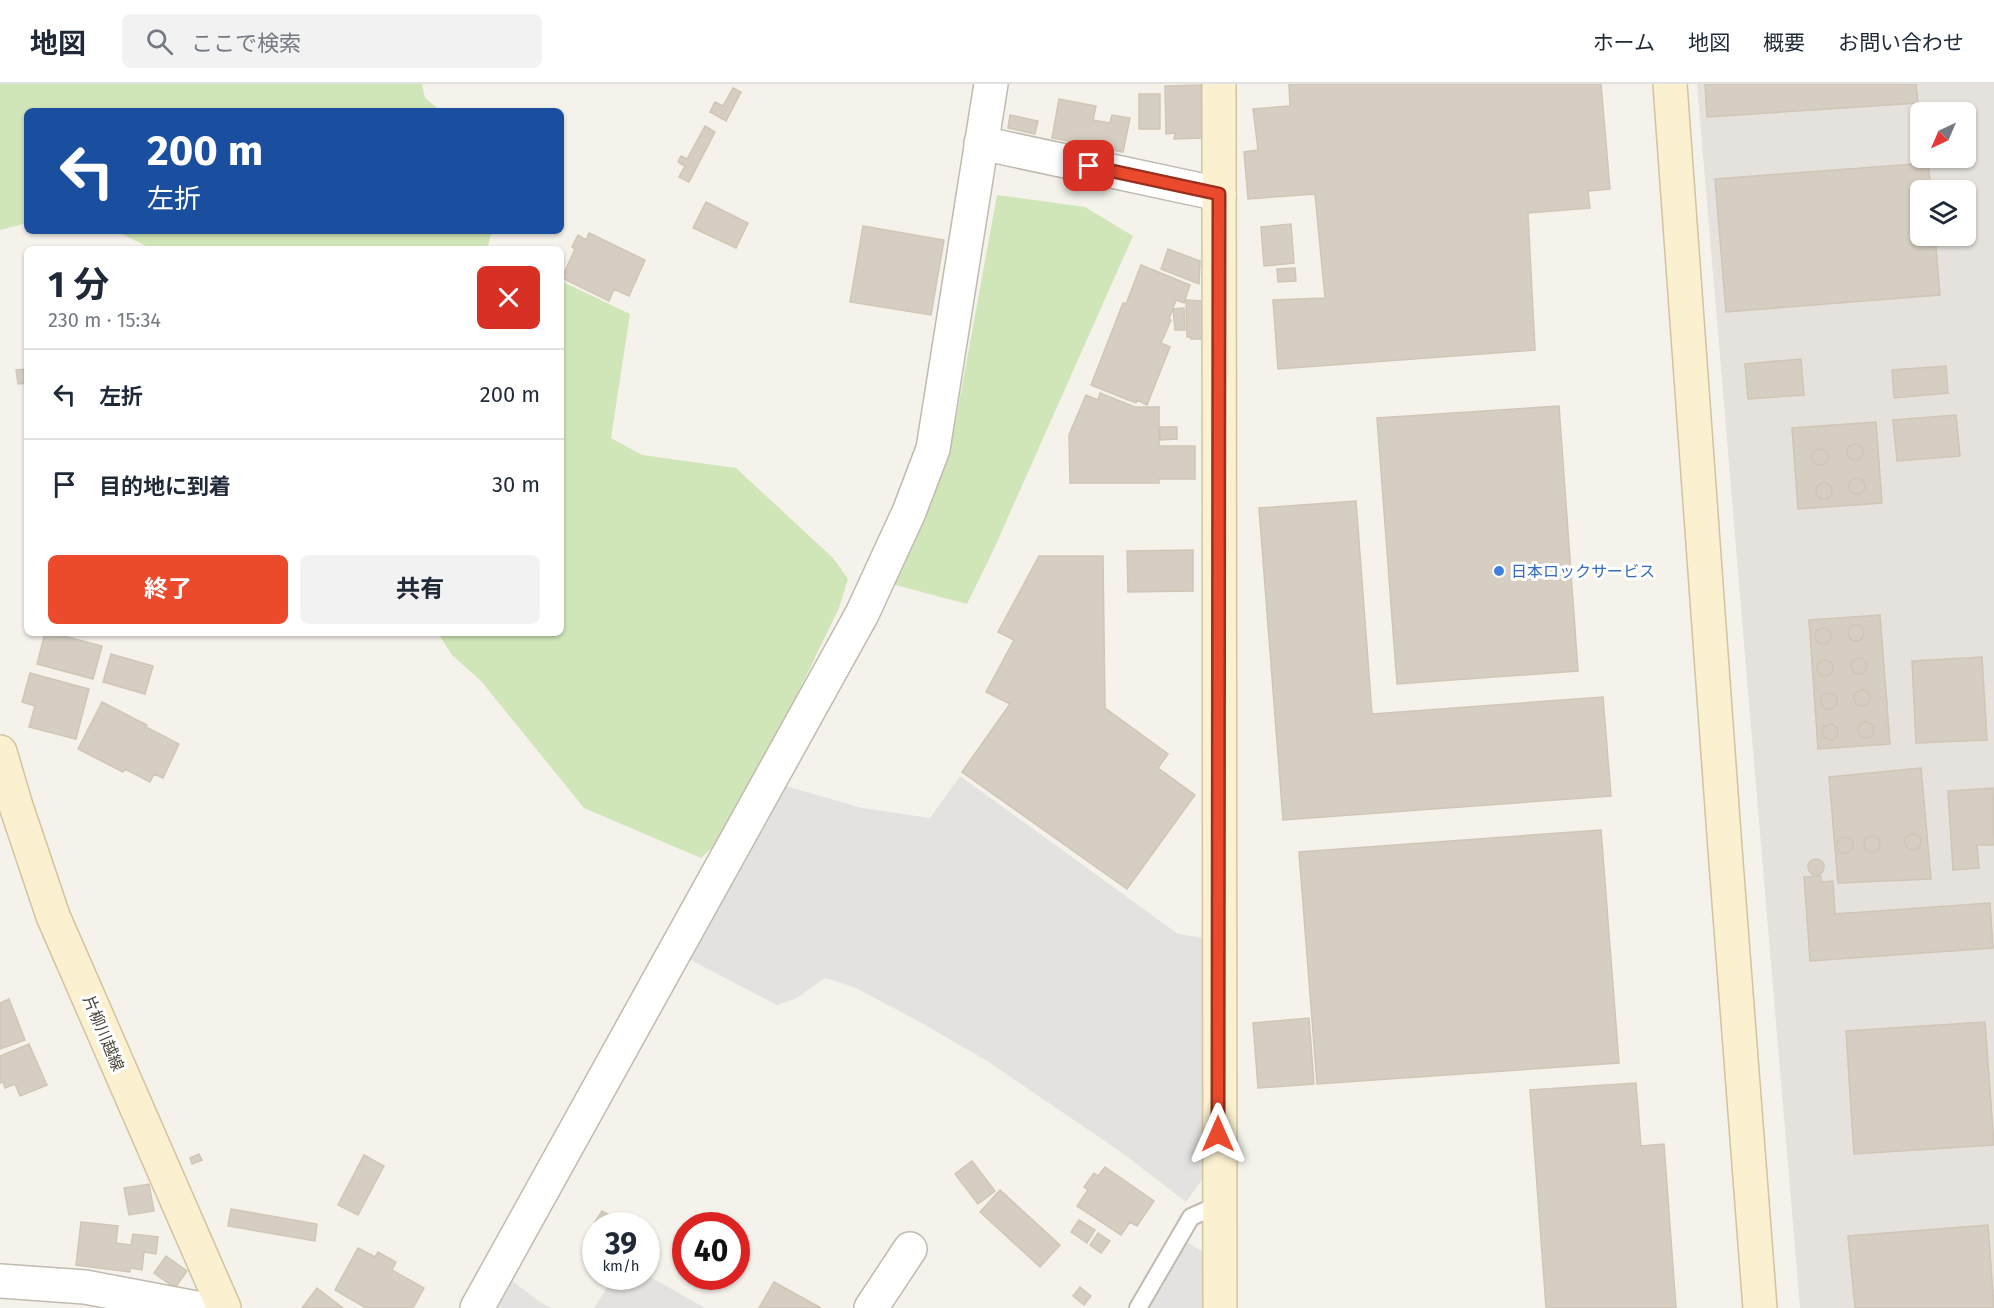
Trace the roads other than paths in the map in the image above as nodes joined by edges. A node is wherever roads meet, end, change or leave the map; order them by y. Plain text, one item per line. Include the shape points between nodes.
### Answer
1 (991, 84) edge
2 (1219, 84) edge
3 (1670, 84) edge
4 (981, 143) junction
5 (1219, 194) junction
6 (0, 752) edge
7 (1218, 1205) junction
8 (910, 1249) dead end
9 (0, 1281) edge
10 (196, 1308) edge
11 (224, 1308) edge
12 (477, 1308) edge
13 (871, 1308) edge
14 (1138, 1308) edge
15 (1220, 1308) edge
16 (1760, 1308) edge

1 - 4 street
2 - 5 street
3 - 16 street
4 - 5 street
4 - 12 street via 933,449 909,512 862,614
5 - 7 street
6 - 11 street, 片柳川越線 via 53,916
7 - 14 lane via 1191,1216
7 - 15 street
8 - 13 street
9 - 10 street via 85,1287

